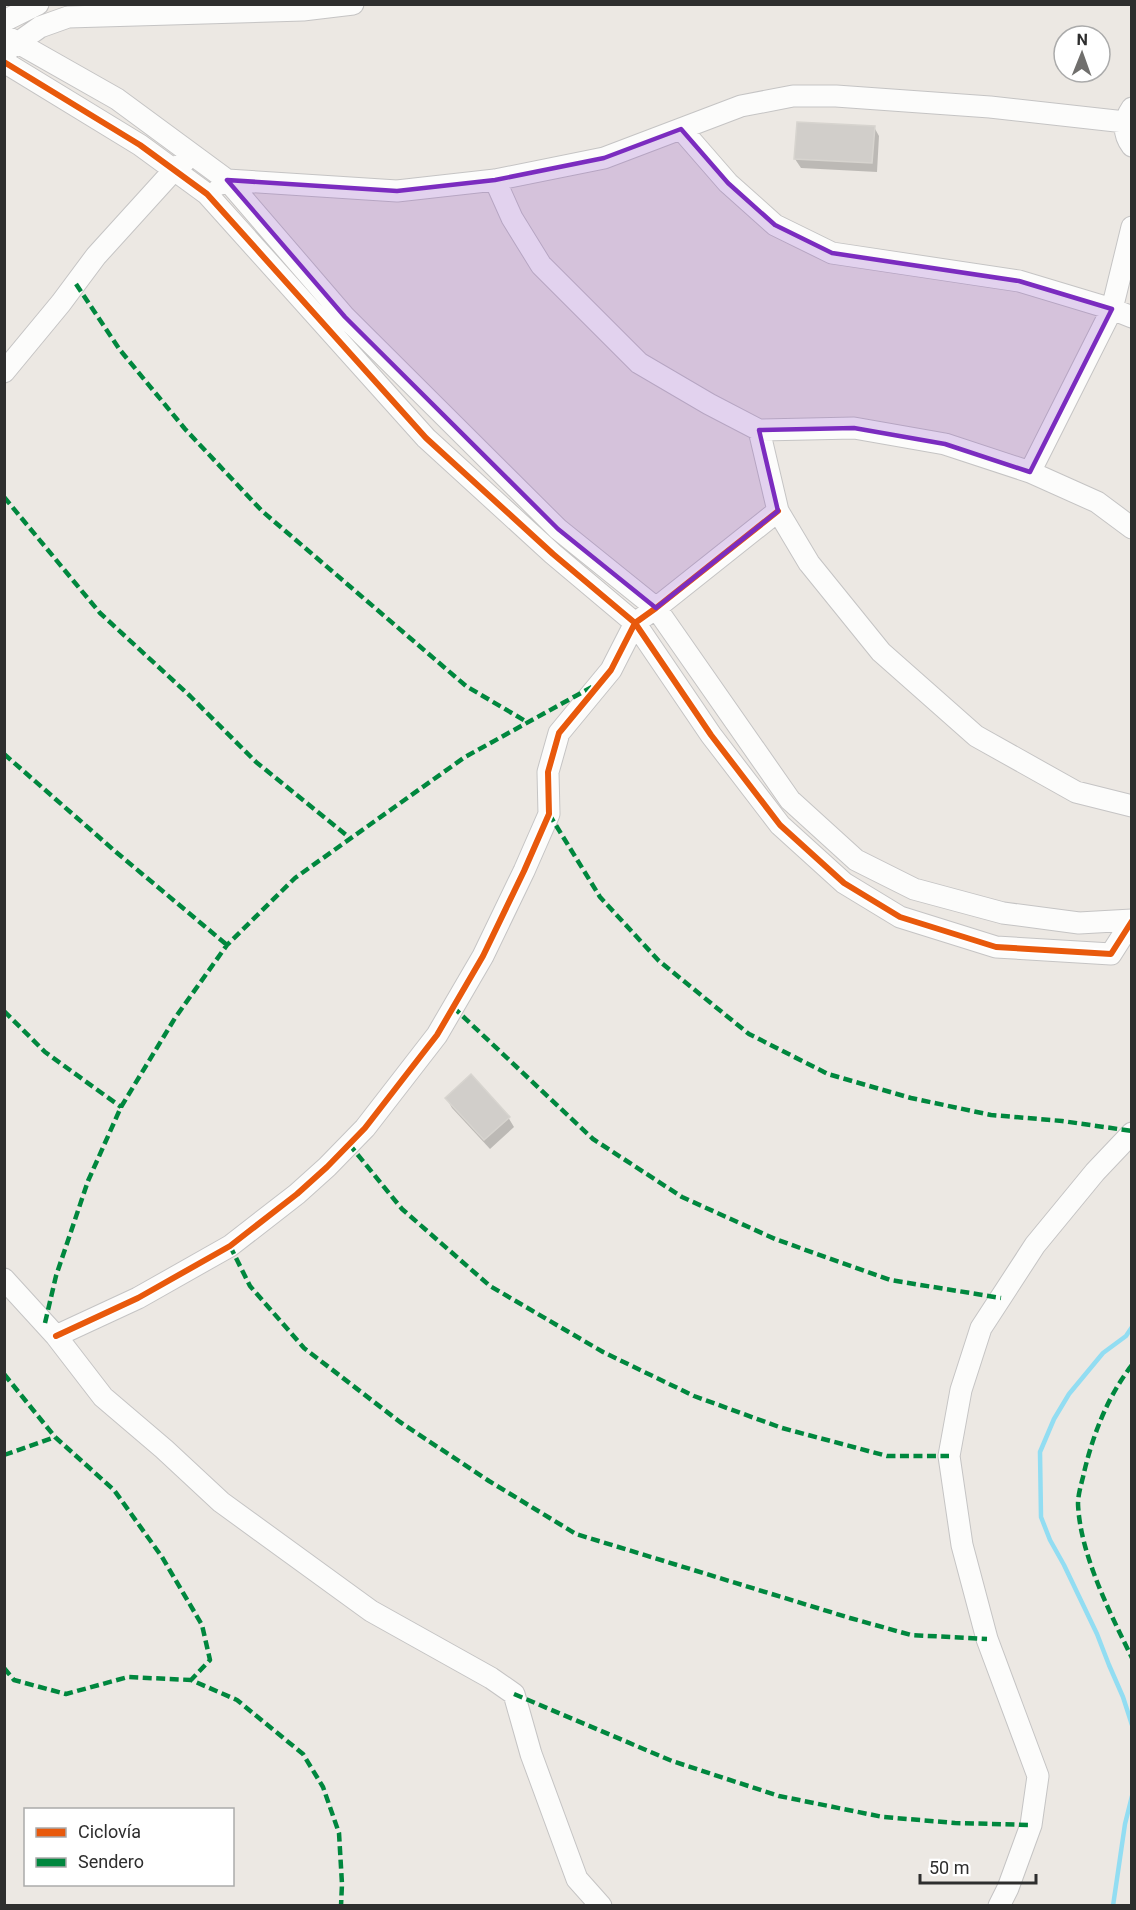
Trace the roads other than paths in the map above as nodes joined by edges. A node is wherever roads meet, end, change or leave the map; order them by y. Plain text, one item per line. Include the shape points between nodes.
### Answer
1 (353, 4) edge
2 (9, 44) edge
3 (4, 62) edge
4 (1128, 115) edge
5 (681, 129) junction
6 (1131, 146) edge
7 (193, 155) junction
8 (174, 170) junction
9 (227, 180) junction
10 (495, 180) junction
11 (207, 195) junction
12 (1131, 227) edge
13 (1112, 309) junction
14 (1131, 317) edge
15 (4, 372) edge
16 (759, 430) junction
17 (1030, 472) junction
18 (778, 511) junction
19 (1131, 528) edge
20 (656, 608) junction
21 (635, 623) junction
22 (1131, 806) edge
23 (1131, 920) edge
24 (1131, 1133) edge
25 (4, 1279) edge
26 (56, 1336) junction
27 (601, 1905) edge
28 (999, 1905) edge

1 - 2 street via 303,10 68,17
2 - 7 street via 117,99
3 - 8 street
4 - 5 street via 793,96 741,106
4 - 6 street via 1125,134
5 - 10 street via 604,158
5 - 13 street via 728,183 775,225 832,253 1019,281
7 - 8 street
7 - 9 street
8 - 11 street
8 - 15 street via 96,256
9 - 10 street via 397,191
9 - 11 street
9 - 20 street via 345,316 558,529
10 - 16 street via 512,218 541,264 639,363
11 - 21 street via 426,438
12 - 13 street
13 - 14 street
13 - 17 street
16 - 17 street via 854,428 945,444
16 - 18 street
17 - 19 street via 1097,502
18 - 20 street
18 - 22 street via 809,563 881,651 976,736 1076,792
20 - 21 street
20 - 23 street via 790,800 856,860 914,889 1004,913 1079,923
21 - 23 street via 711,735 780,825 844,883 900,917 996,947 1111,954
21 - 26 street via 611,670 559,733 548,772 549,814 483,956 436,1035 365,1128 297,1194 230,1246 138,1298
24 - 28 street via 1035,1245 981,1328 961,1390 949,1456 962,1545 987,1639 1038,1776 1031,1825
25 - 26 street
26 - 27 street via 103,1397 221,1502 371,1611 514,1694 531,1754 577,1879

